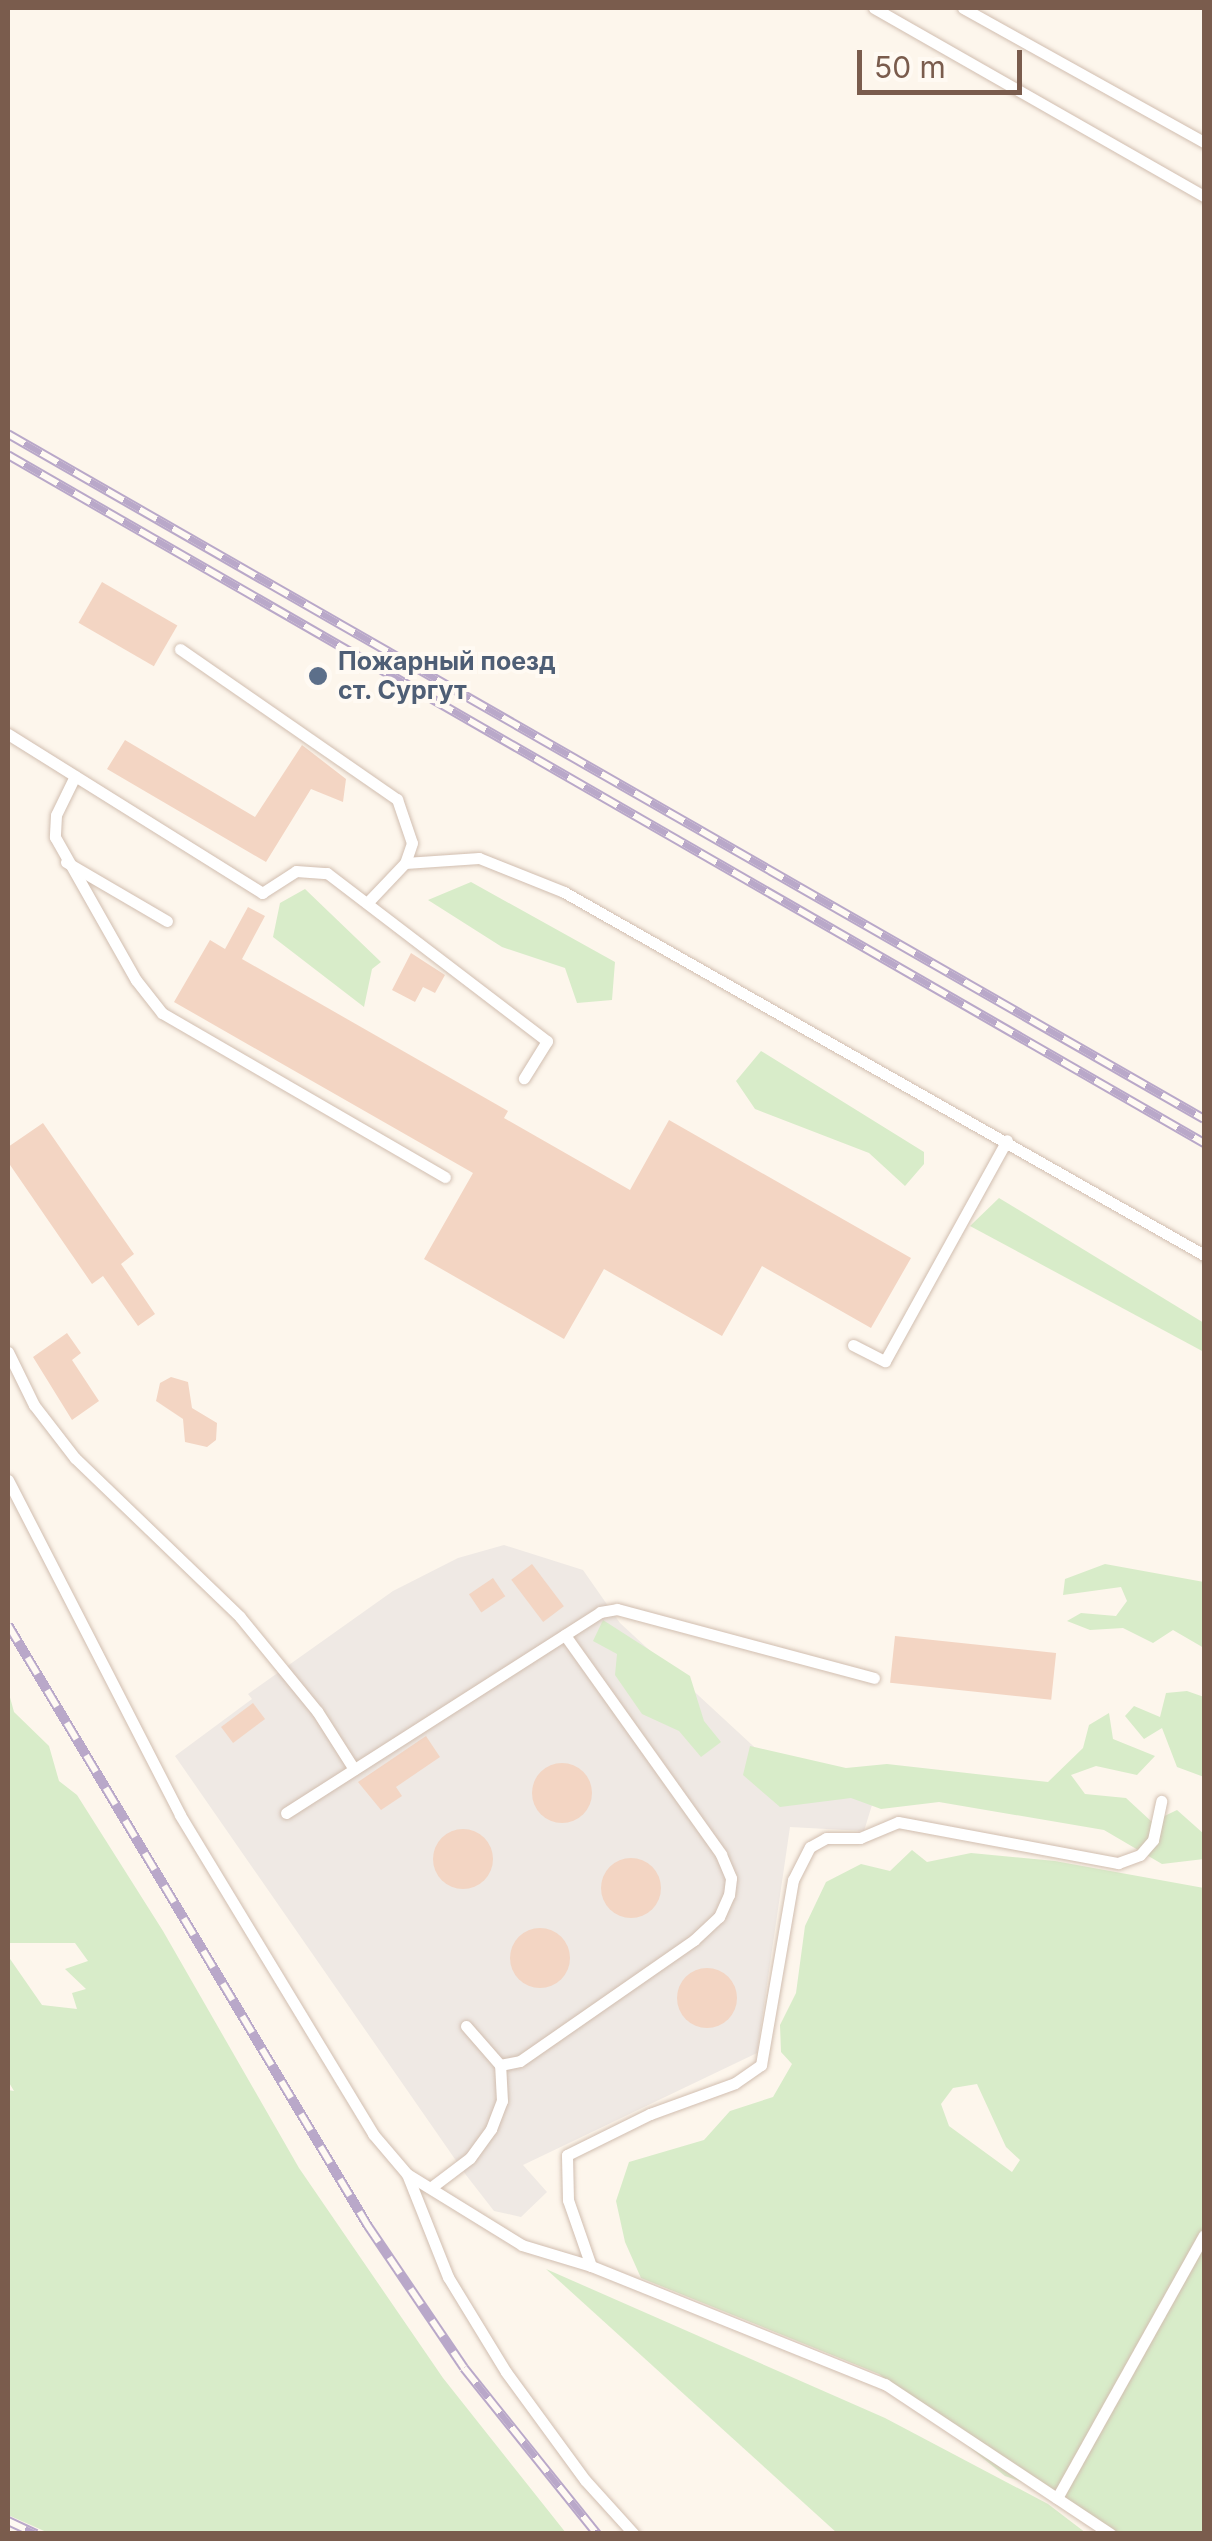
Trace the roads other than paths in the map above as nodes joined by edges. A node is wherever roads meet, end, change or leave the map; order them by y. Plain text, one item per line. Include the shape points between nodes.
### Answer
1 (874, 8) edge
2 (963, 8) edge
3 (1204, 142) edge
4 (1204, 196) edge
5 (180, 649) dead end
6 (8, 734) edge
7 (75, 776) junction
8 (66, 862) junction
9 (405, 863) junction
10 (366, 903) junction
11 (167, 921) dead end
12 (524, 1078) dead end
13 (1008, 1140) junction
14 (445, 1177) dead end
15 (1204, 1255) edge
16 (853, 1344) dead end
17 (8, 1352) edge
18 (8, 1480) edge
19 (565, 1634) junction
20 (874, 1678) dead end
21 (354, 1769) junction
22 (1161, 1802) dead end
23 (286, 1813) dead end
24 (466, 2026) dead end
25 (500, 2064) junction
26 (407, 2174) junction
27 (433, 2186) junction
28 (1204, 2235) edge
29 (591, 2266) junction
30 (1057, 2498) junction
31 (634, 2534) edge
32 (1111, 2534) edge

1 - 4 lane
2 - 3 lane
5 - 9 lane via 379,780 409,822
6 - 7 lane
7 - 8 lane via 56,815 55,837
7 - 10 lane via 262,893 296,871 327,873
8 - 11 lane
8 - 14 lane via 162,1012
9 - 10 lane
9 - 13 lane via 479,858 513,868
10 - 12 lane via 547,1041
13 - 15 lane
13 - 16 lane via 885,1361
17 - 21 lane via 34,1405 75,1458 240,1617 317,1711
18 - 26 lane via 180,1815 373,2134
19 - 20 lane via 617,1609
19 - 21 lane
19 - 25 lane via 720,1854 731,1878 729,1895 719,1917 694,1940 520,2061
21 - 23 lane
22 - 29 lane via 1153,1840 1140,1855 1118,1864 898,1822 860,1838 826,1838 810,1846 793,1880 761,2065 736,2083 650,2114 567,2155 568,2200
24 - 25 lane
25 - 27 lane via 502,2101 491,2129 470,2158
26 - 27 lane
26 - 31 lane via 434,2249 506,2372
27 - 29 lane via 522,2245
28 - 30 lane
29 - 30 lane via 885,2384
30 - 32 lane

